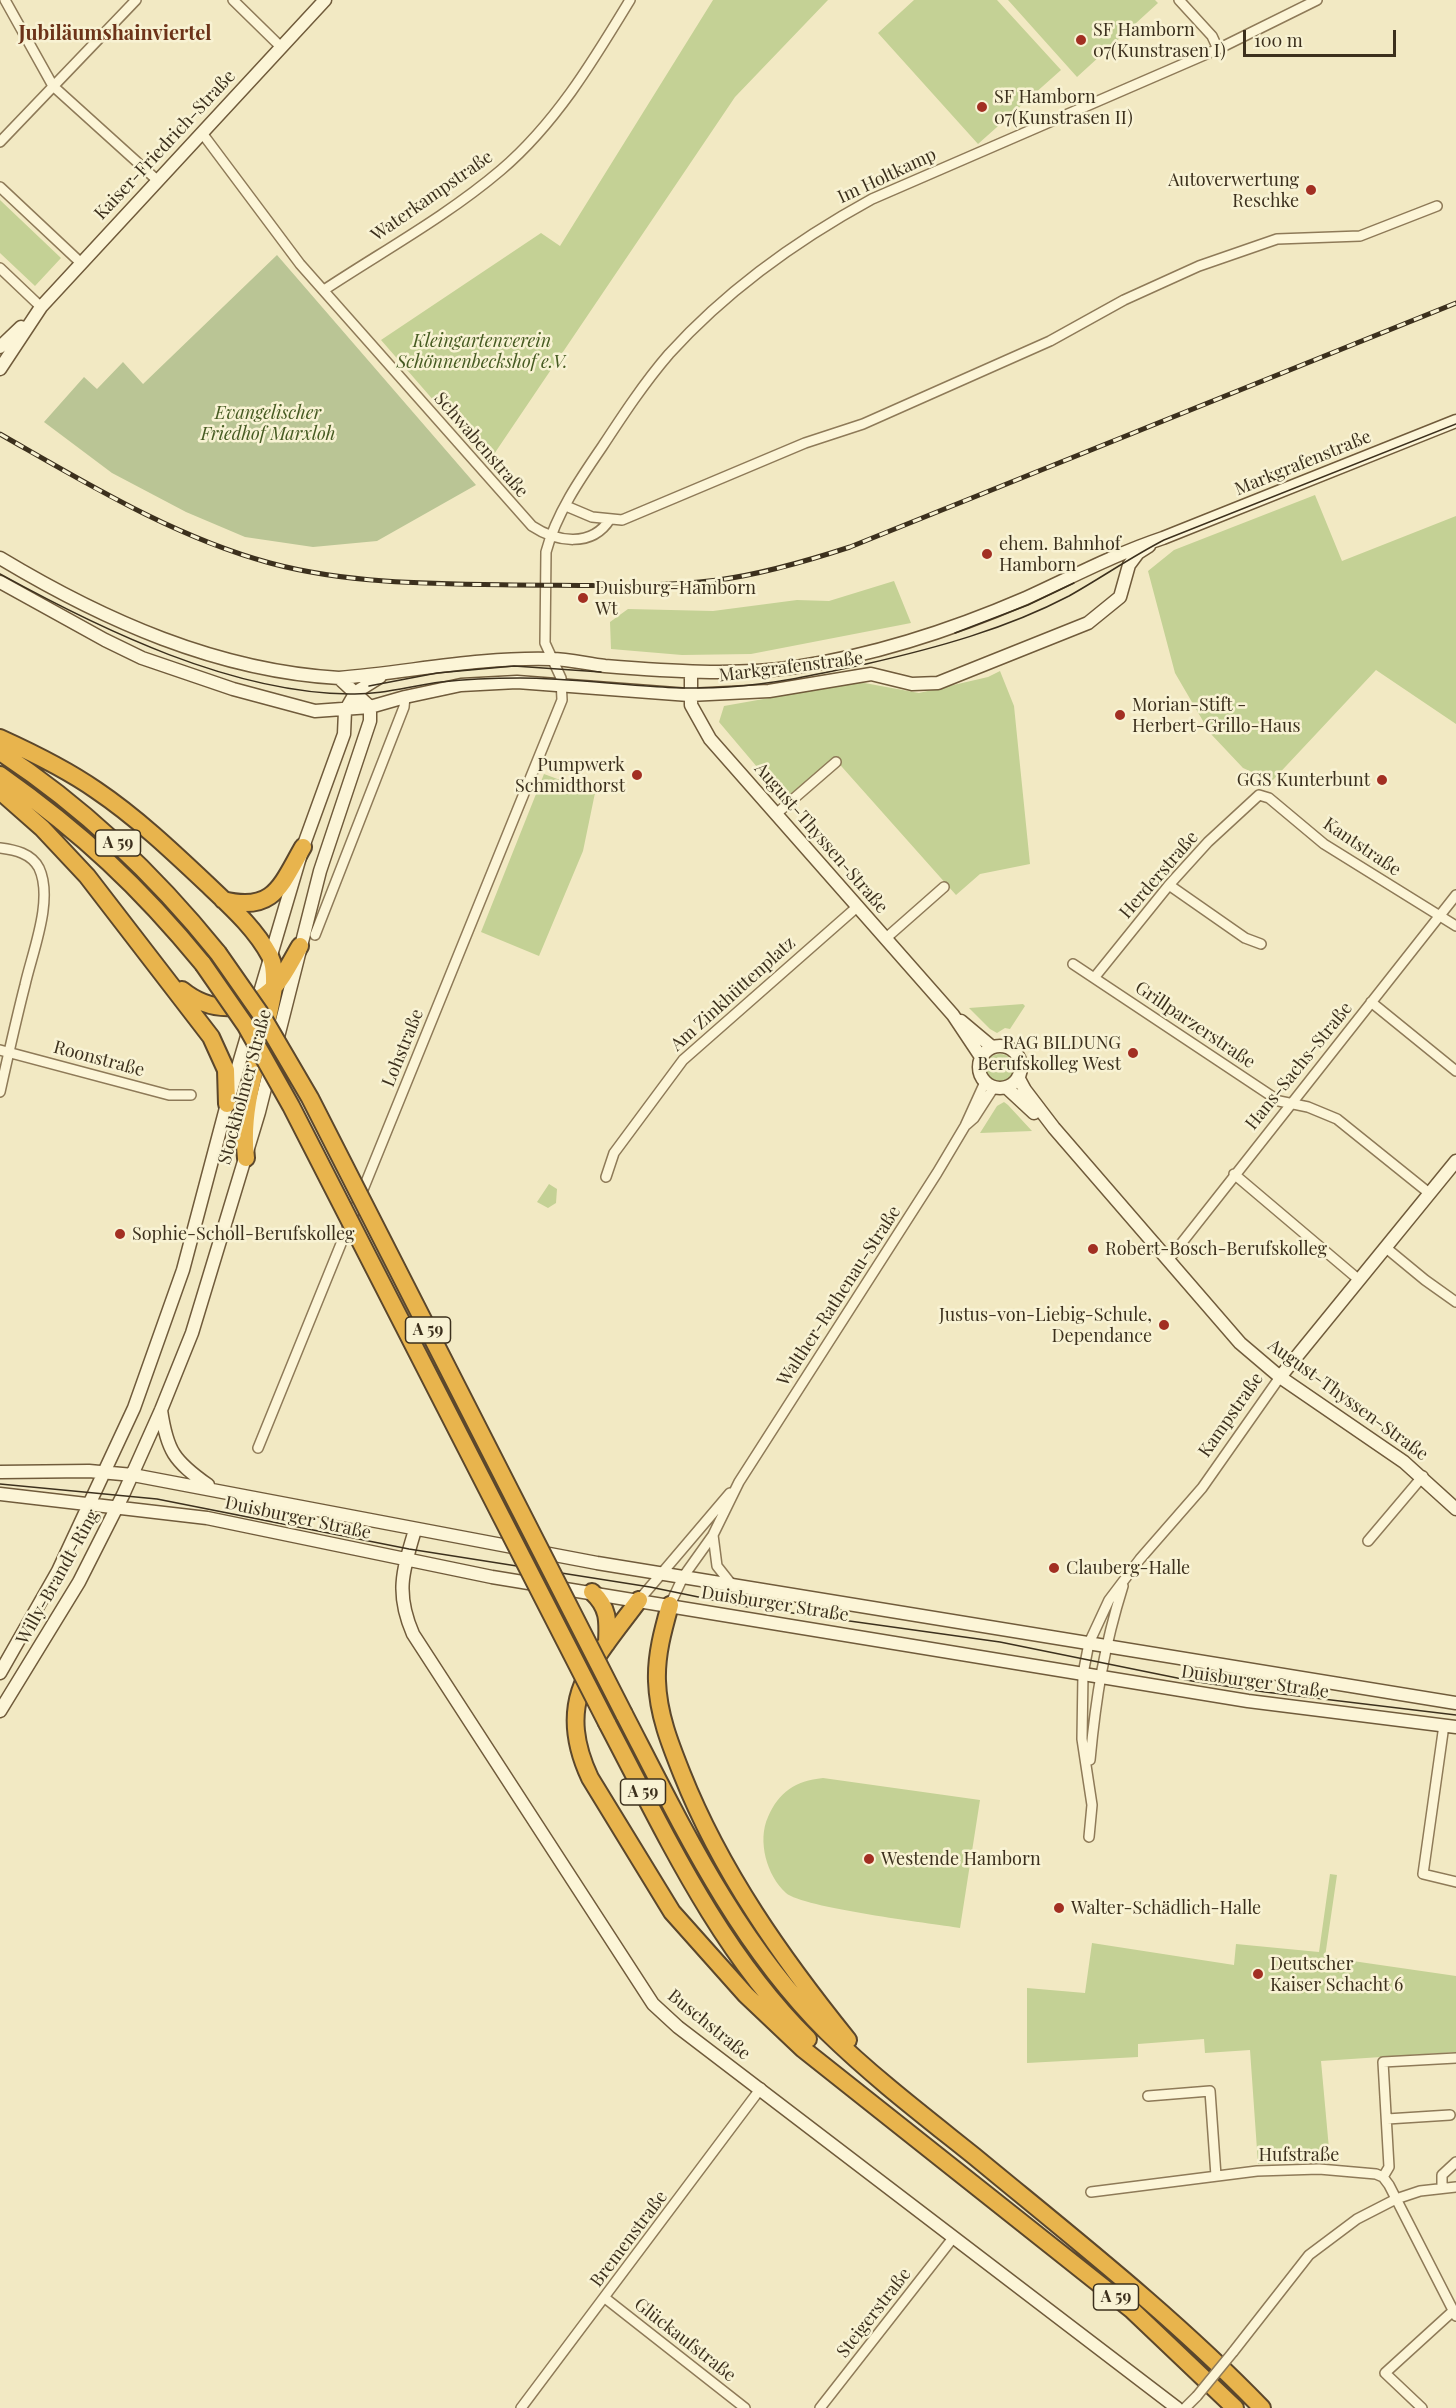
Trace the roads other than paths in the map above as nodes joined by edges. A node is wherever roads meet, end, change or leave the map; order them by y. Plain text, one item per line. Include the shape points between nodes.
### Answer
1 (5, 0) edge
2 (136, 0) edge
3 (233, 0) edge
4 (325, 0) edge
5 (630, 0) edge
6 (1179, 0) edge
7 (1317, 0) edge
8 (281, 47) junction
9 (1218, 50) junction
10 (53, 86) junction
11 (202, 133) junction
12 (0, 142) edge
13 (157, 180) junction
14 (0, 187) edge
15 (1437, 206) dead end
16 (81, 263) junction
17 (0, 268) edge
18 (324, 290) junction
19 (37, 311) junction
20 (0, 347) edge
21 (0, 369) edge
22 (1456, 421) edge
23 (566, 506) junction
24 (610, 519) junction
25 (550, 538) junction
26 (1163, 538) junction
27 (0, 558) edge
28 (0, 582) edge
29 (552, 659) junction
30 (692, 672) junction
31 (390, 674) junction
32 (339, 678) junction
33 (562, 685) junction
34 (355, 693) junction
35 (689, 695) junction
36 (405, 697) junction
37 (370, 707) junction
38 (345, 711) junction
39 (0, 738) edge
40 (0, 752) edge
41 (836, 762) dead end
42 (0, 775) edge
43 (0, 791) edge
44 (1253, 798) joint
45 (776, 814) junction
46 (303, 847) junction
47 (0, 848) edge
48 (1169, 885) junction
49 (944, 887) dead end
50 (1456, 895) edge
51 (224, 900) junction
52 (857, 907) junction
53 (1438, 917) junction
54 (1456, 926) edge
55 (315, 935) dead end
56 (885, 939) junction
57 (1260, 944) dead end
58 (300, 946) junction
59 (270, 957) junction
60 (1073, 964) dead end
61 (165, 976) junction
62 (1094, 978) junction
63 (274, 987) junction
64 (259, 998) junction
65 (1371, 1002) junction
66 (953, 1015) junction
67 (992, 1047) junction
68 (5, 1052) edge
69 (981, 1057) junction
70 (1456, 1071) edge
71 (1018, 1077) junction
72 (995, 1085) junction
73 (0, 1092) edge
74 (191, 1095) dead end
75 (227, 1104) junction
76 (1289, 1104) junction
77 (1054, 1128) junction
78 (246, 1158) junction
79 (1456, 1161) edge
80 (1234, 1174) junction
81 (606, 1177) dead end
82 (1429, 1192) junction
83 (1385, 1247) junction
84 (1169, 1259) junction
85 (1358, 1279) junction
86 (1456, 1302) edge
87 (1280, 1377) junction
88 (162, 1410) junction
89 (258, 1448) dead end
90 (0, 1472) edge
91 (106, 1472) junction
92 (133, 1475) junction
93 (1423, 1476) junction
94 (739, 1482) junction
95 (99, 1487) joint
96 (211, 1488) junction
97 (126, 1490) joint
98 (0, 1494) edge
99 (91, 1502) junction
100 (117, 1505) junction
101 (1456, 1509) edge
102 (415, 1530) junction
103 (712, 1535) junction
104 (1368, 1541) dead end
105 (406, 1560) junction
106 (661, 1573) junction
107 (683, 1577) junction
108 (1126, 1578) junction
109 (732, 1585) junction
110 (592, 1592) junction
111 (639, 1600) junction
112 (670, 1605) junction
113 (607, 1643) junction
114 (1089, 1643) junction
115 (1105, 1647) junction
116 (0, 1673) edge
117 (1083, 1674) junction
118 (1099, 1676) junction
119 (1456, 1704) edge
120 (0, 1711) edge
121 (1450, 1726) edge
122 (1089, 1772) junction
123 (1089, 1837) dead end
124 (1456, 1882) edge
125 (1456, 2058) edge
126 (883, 2082) junction
127 (760, 2088) junction
128 (1148, 2096) dead end
129 (875, 2104) junction
130 (1450, 2115) dead end
131 (1387, 2119) junction
132 (1456, 2162) edge
133 (1216, 2176) junction
134 (1383, 2177) junction
135 (1442, 2187) junction
136 (1456, 2187) edge
137 (1091, 2192) dead end
138 (1396, 2199) junction
139 (953, 2238) junction
140 (606, 2298) junction
141 (1454, 2314) edge
142 (521, 2408) edge
143 (745, 2408) edge
144 (820, 2408) edge
145 (1177, 2408) edge
146 (1185, 2408) edge
147 (1235, 2408) edge
148 (1262, 2408) edge
149 (1422, 2408) edge

1 - 10 street
2 - 10 street
3 - 8 street
4 - 8 main road, Kaiser-Friedrich-Straße
5 - 18 street, Waterkampstraße via 588,71 559,109 501,170
6 - 9 street via 1212,36
7 - 9 street, Im Holtkamp
8 - 11 main road, Kaiser-Friedrich-Straße
9 - 23 street, Im Holtkamp via 872,199 780,256 701,321 669,355 624,414
10 - 12 street
10 - 13 street
11 - 13 main road, Kaiser-Friedrich-Straße
11 - 18 street, Schwabenstraße
13 - 16 main road, Kaiser-Friedrich-Straße
14 - 16 street
15 - 24 street via 1360,236 1277,239 1199,267 1124,300 1050,341 874,419 806,443 622,520
16 - 19 main road, Kaiser-Friedrich-Straße
17 - 19 street
18 - 25 street, Schwabenstraße via 532,526
19 - 20 main road, Kaiser-Friedrich-Straße
19 - 21 main road, Kaiser-Friedrich-Straße
22 - 26 main road, Markgrafenstraße
23 - 24 street
23 - 25 street, Im Holtkamp
24 - 25 street via 605,528 591,535 568,541
25 - 29 street via 546,552 545,643
26 - 30 main road, Markgrafenstraße via 1126,550 955,627 898,645 795,667
26 - 35 main road, Markgrafenstraße via 1138,553 1129,565 1120,597 1088,623 938,683 912,684 871,674 769,691
27 - 32 main road, Markgrafenstraße via 118,621 180,647 239,662
28 - 38 main road, Markgrafenstraße via 105,640 175,670 303,709
29 - 30 main road, Markgrafenstraße
29 - 31 main road, Markgrafenstraße via 457,664
29 - 33 street
30 - 35 main road, August-Thyssen-Straße
31 - 32 main road, Markgrafenstraße
31 - 34 main road
32 - 34 main road
33 - 35 main road, Markgrafenstraße
33 - 36 main road, Markgrafenstraße via 461,685
33 - 89 street, Lohstraße via 562,700
34 - 37 main road
34 - 38 main road, Stockholmer Straße
35 - 45 main road, August-Thyssen-Straße via 698,722 710,739
36 - 37 main road, Markgrafenstraße
36 - 55 street
37 - 38 main road, Markgrafenstraße
37 - 58 main road, Stockholmer Straße via 366,737 328,846
38 - 46 main road, Stockholmer Straße via 344,734
39 - 51 highway via 57,765 105,796
40 - 126 highway, A 59, bridge via 123,847 187,915 262,1016 310,1098 624,1714 734,1917 779,1978
41 - 45 street
42 - 129 highway, A 59, bridge via 110,861 172,926 246,1026 286,1096 680,1862 740,1959 793,2023
43 - 61 highway via 87,876
44 - 48 street, Herderstraße
44 - 53 street, Kantstraße via 1269,798 1324,843
45 - 52 main road, August-Thyssen-Straße
46 - 51 highway via 265,900 251,905
46 - 59 main road, Stockholmer Straße
47 - 68 street via 29,856 44,883 41,919
48 - 57 street via 1245,938
48 - 62 street, Herderstraße
49 - 56 street
50 - 53 street, Hans-Sachs-Straße
51 - 59 highway via 257,936
52 - 56 main road, August-Thyssen-Straße
52 - 81 street, Am Zinkhüttenplatz via 683,1060 614,1153
53 - 54 street, Kantstraße
53 - 65 street, Hans-Sachs-Straße
56 - 66 main road, August-Thyssen-Straße
58 - 63 highway
58 - 78 main road, Stockholmer Straße
59 - 63 highway
59 - 64 main road, Stockholmer Straße
60 - 62 street, Grillparzerstraße
61 - 64 highway via 191,997 221,1009
61 - 75 highway via 219,1051 226,1070
62 - 76 street, Grillparzerstraße
63 - 64 highway
63 - 78 highway via 250,1086 244,1134
64 - 75 main road, Stockholmer Straße
65 - 70 street
65 - 76 street, Hans-Sachs-Straße
66 - 67 main road, August-Thyssen-Straße
66 - 69 main road, August-Thyssen-Straße
67 - 69 main road
67 - 71 main road via 1004,1046 1014,1051 1021,1063
68 - 73 street
68 - 74 street, Roonstraße via 170,1095
69 - 72 main road via 979,1069
71 - 72 main road
71 - 77 main road, August-Thyssen-Straße
72 - 77 main road, August-Thyssen-Straße
72 - 94 street, Walther-Rathenau-Straße
75 - 91 main road, Stockholmer Straße via 166,1322
76 - 80 street, Hans-Sachs-Straße
76 - 82 street, Grillparzerstraße via 1308,1107 1350,1127
77 - 84 main road, August-Thyssen-Straße
78 - 88 main road, Stockholmer Straße via 192,1333
79 - 82 main road, Kampstraße
80 - 84 street, Hans-Sachs-Straße
80 - 85 street
82 - 83 main road, Kampstraße
83 - 85 main road, Kampstraße
83 - 86 street
84 - 87 main road, August-Thyssen-Straße via 1240,1343
85 - 87 main road, Kampstraße
87 - 93 main road, August-Thyssen-Straße
87 - 108 street, Kampstraße via 1202,1488
88 - 92 main road, Stockholmer Straße
88 - 96 main road via 175,1459
90 - 91 main road, Duisburger Straße
91 - 92 main road, Duisburger Straße
91 - 95 main road, Stockholmer Straße
92 - 96 main road, Duisburger Straße
92 - 97 main road, Stockholmer Straße
93 - 101 main road, August-Thyssen-Straße
93 - 104 street
94 - 103 street, Walther-Rathenau-Straße
94 - 106 street, Walther-Rathenau-Straße
95 - 99 main road, Willy-Brandt-Ring
96 - 102 main road, Duisburger Straße
97 - 100 main road, Willy-Brandt-Ring
98 - 99 main road, Duisburger Straße
99 - 100 main road, Duisburger Straße
99 - 116 main road, Willy-Brandt-Ring via 58,1571
100 - 105 main road, Duisburger Straße via 242,1524
100 - 120 main road, Willy-Brandt-Ring via 79,1582
102 - 105 main road, Buschstraße
102 - 106 main road, Duisburger Straße
103 - 107 street, Walther-Rathenau-Straße
103 - 109 street via 717,1566
105 - 110 main road, Duisburger Straße
105 - 127 main road, Buschstraße via 402,1599 413,1634 630,1971 653,2004 678,2027
106 - 107 main road, Duisburger Straße
106 - 111 street, Walther-Rathenau-Straße
107 - 109 main road, Duisburger Straße
107 - 112 street, Walther-Rathenau-Straße
108 - 114 street, Kampstraße via 1109,1600
108 - 115 street, Kampstraße
109 - 114 main road, Duisburger Straße
110 - 111 main road, Duisburger Straße
110 - 113 highway via 608,1615
111 - 112 main road, Duisburger Straße
111 - 113 highway
112 - 117 main road, Duisburger Straße
112 - 126 highway via 660,1645 658,1689 666,1733 688,1789 737,1885 771,1940
113 - 129 highway via 581,1685 575,1711 575,1741 590,1778 672,1912 695,1941 803,2049
114 - 115 main road, Duisburger Straße
114 - 117 street, Kampstraße
115 - 118 street, Kampstraße
115 - 119 main road, Duisburger Straße
117 - 118 main road, Duisburger Straße
117 - 122 street, Kampstraße via 1082,1739
118 - 121 main road, Duisburger Straße via 1248,1701
118 - 122 street, Kampstraße
121 - 124 street via 1424,1874
122 - 123 street, Kampstraße
125 - 131 street via 1383,2062
126 - 148 highway, A 59 via 1133,2288 1218,2362
127 - 139 main road, Buschstraße
127 - 140 street, Bremenstraße
128 - 133 street via 1210,2091
129 - 147 highway, A 59 via 1131,2310
130 - 131 street
131 - 134 street via 1389,2167
132 - 135 street via 1443,2175
133 - 134 street, Hufstraße via 1318,2169
133 - 137 street, Hufstraße
134 - 138 street
135 - 136 street
135 - 138 street
138 - 141 street
138 - 146 street, bridge via 1358,2219 1309,2255
139 - 144 street, Steigerstraße
139 - 145 main road, Buschstraße
140 - 142 street, Bremenstraße
140 - 143 street, Glückaufstraße
141 - 149 street via 1385,2373

